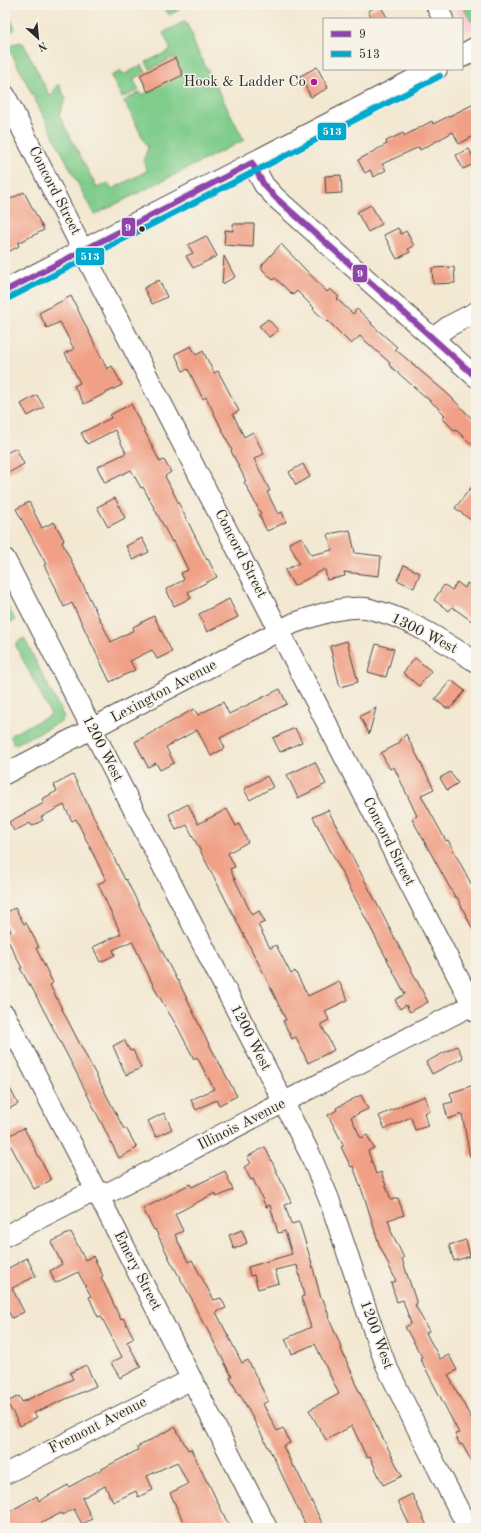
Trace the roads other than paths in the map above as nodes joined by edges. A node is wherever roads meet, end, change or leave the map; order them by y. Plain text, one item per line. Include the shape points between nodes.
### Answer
1 (436, 5) edge
2 (442, 18) edge
3 (476, 48) edge
4 (463, 55) edge
5 (434, 70) edge
6 (5, 95) edge
7 (252, 163) junction
8 (83, 251) junction
9 (5, 291) edge
10 (476, 312) edge
11 (433, 338) junction
12 (476, 377) edge
13 (5, 559) edge
14 (279, 631) junction
15 (476, 662) edge
16 (92, 729) junction
17 (5, 774) edge
18 (475, 1007) edge
19 (5, 1015) edge
20 (284, 1104) junction
21 (97, 1194) junction
22 (5, 1236) edge
23 (192, 1379) junction
24 (5, 1474) edge
25 (267, 1528) edge
26 (468, 1528) edge

1 - 2 street
3 - 4 main road
5 - 7 main road
6 - 8 street, Concord Street
7 - 8 main road
7 - 11 street via 276,198
8 - 9 main road
8 - 14 street, Concord Street
10 - 11 street
11 - 12 street
13 - 16 street, 1200 West
14 - 15 street, 1300 West via 321,613 367,608 397,617
14 - 16 street, Lexington Avenue
14 - 18 street, Concord Street
16 - 17 street, Lexington Avenue
16 - 20 street, 1200 West
18 - 20 street, Illinois Avenue
19 - 21 street, Emery Street
20 - 21 street, Illinois Avenue via 112,1191
20 - 26 street, 1200 West via 310,1154 329,1199 386,1365
21 - 22 street, Illinois Avenue via 83,1196
21 - 23 street, Emery Street
23 - 24 street, Fremont Avenue
23 - 25 street, Emery Street

